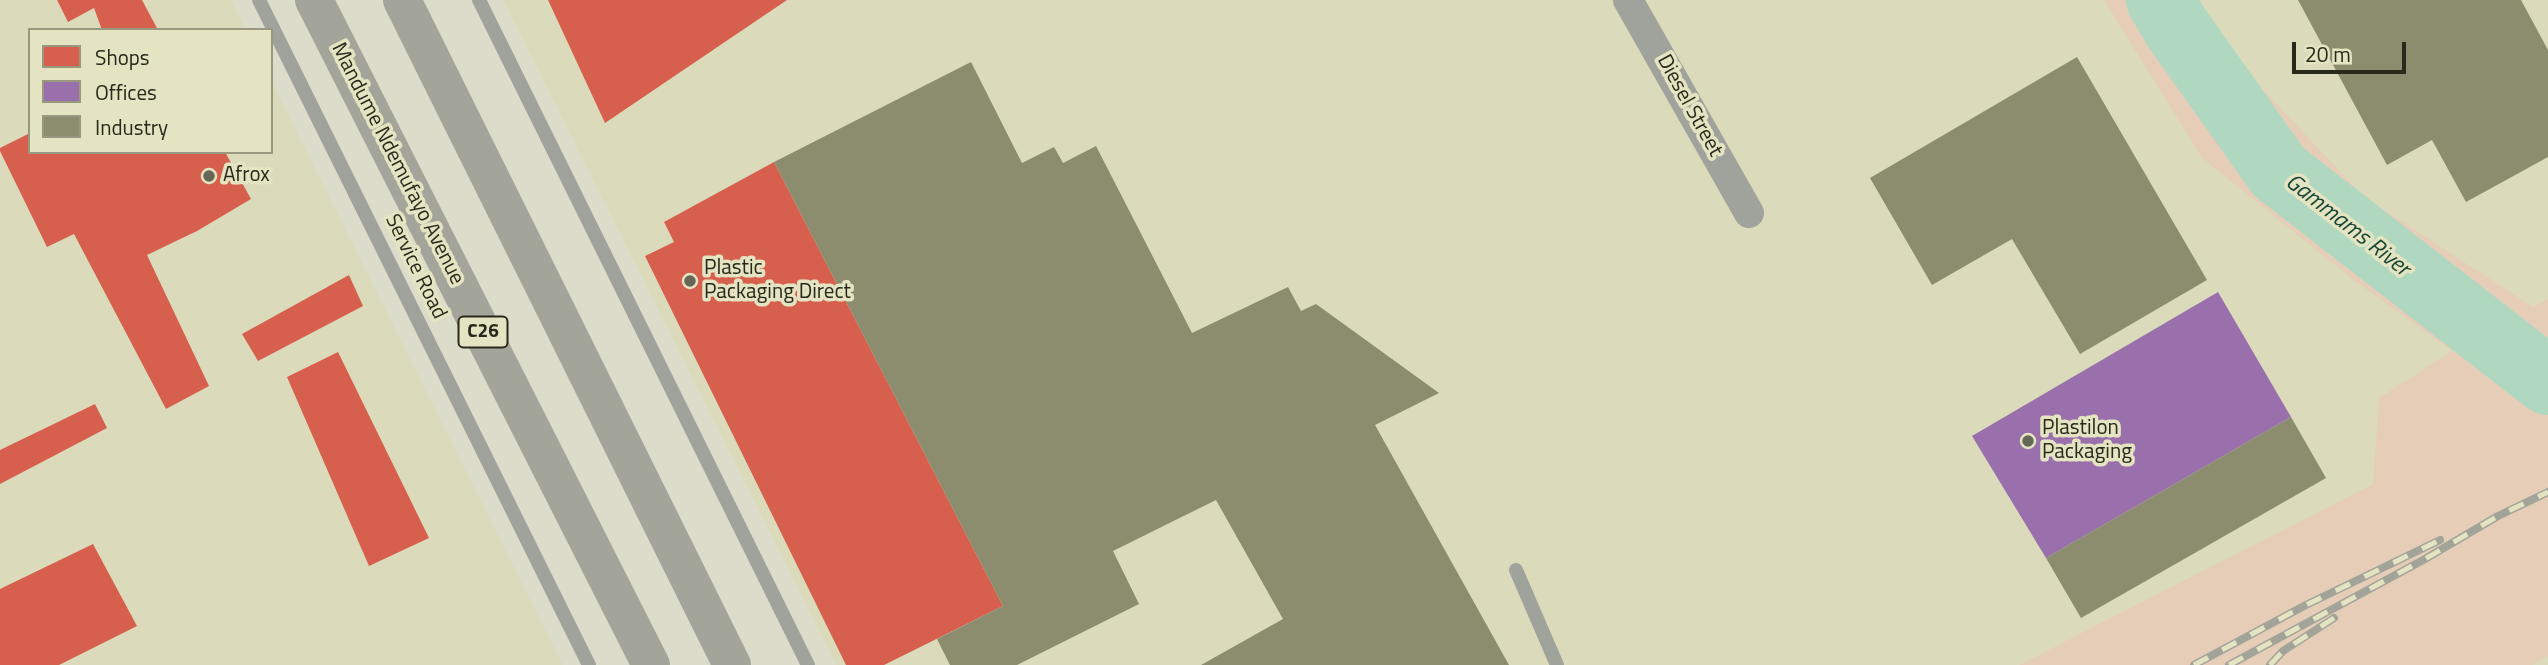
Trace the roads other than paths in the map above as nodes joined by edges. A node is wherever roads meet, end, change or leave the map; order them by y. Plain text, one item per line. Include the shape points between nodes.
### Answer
1 (259, 0) edge
2 (314, 0) edge
3 (402, 0) edge
4 (479, 0) edge
5 (1628, 0) edge
6 (273, 28) edge
7 (273, 28) edge
8 (1748, 213) dead end
9 (1516, 570) dead end
10 (589, 665) edge
11 (651, 665) edge
12 (732, 665) edge
13 (808, 665) edge
14 (1558, 665) edge

1 - 7 lane, Service Road
2 - 11 main road, Mandume Ndemufayo Avenue / C26
3 - 12 main road
4 - 13 lane
5 - 8 street, Diesel Street
6 - 10 lane, Service Road
9 - 14 lane

